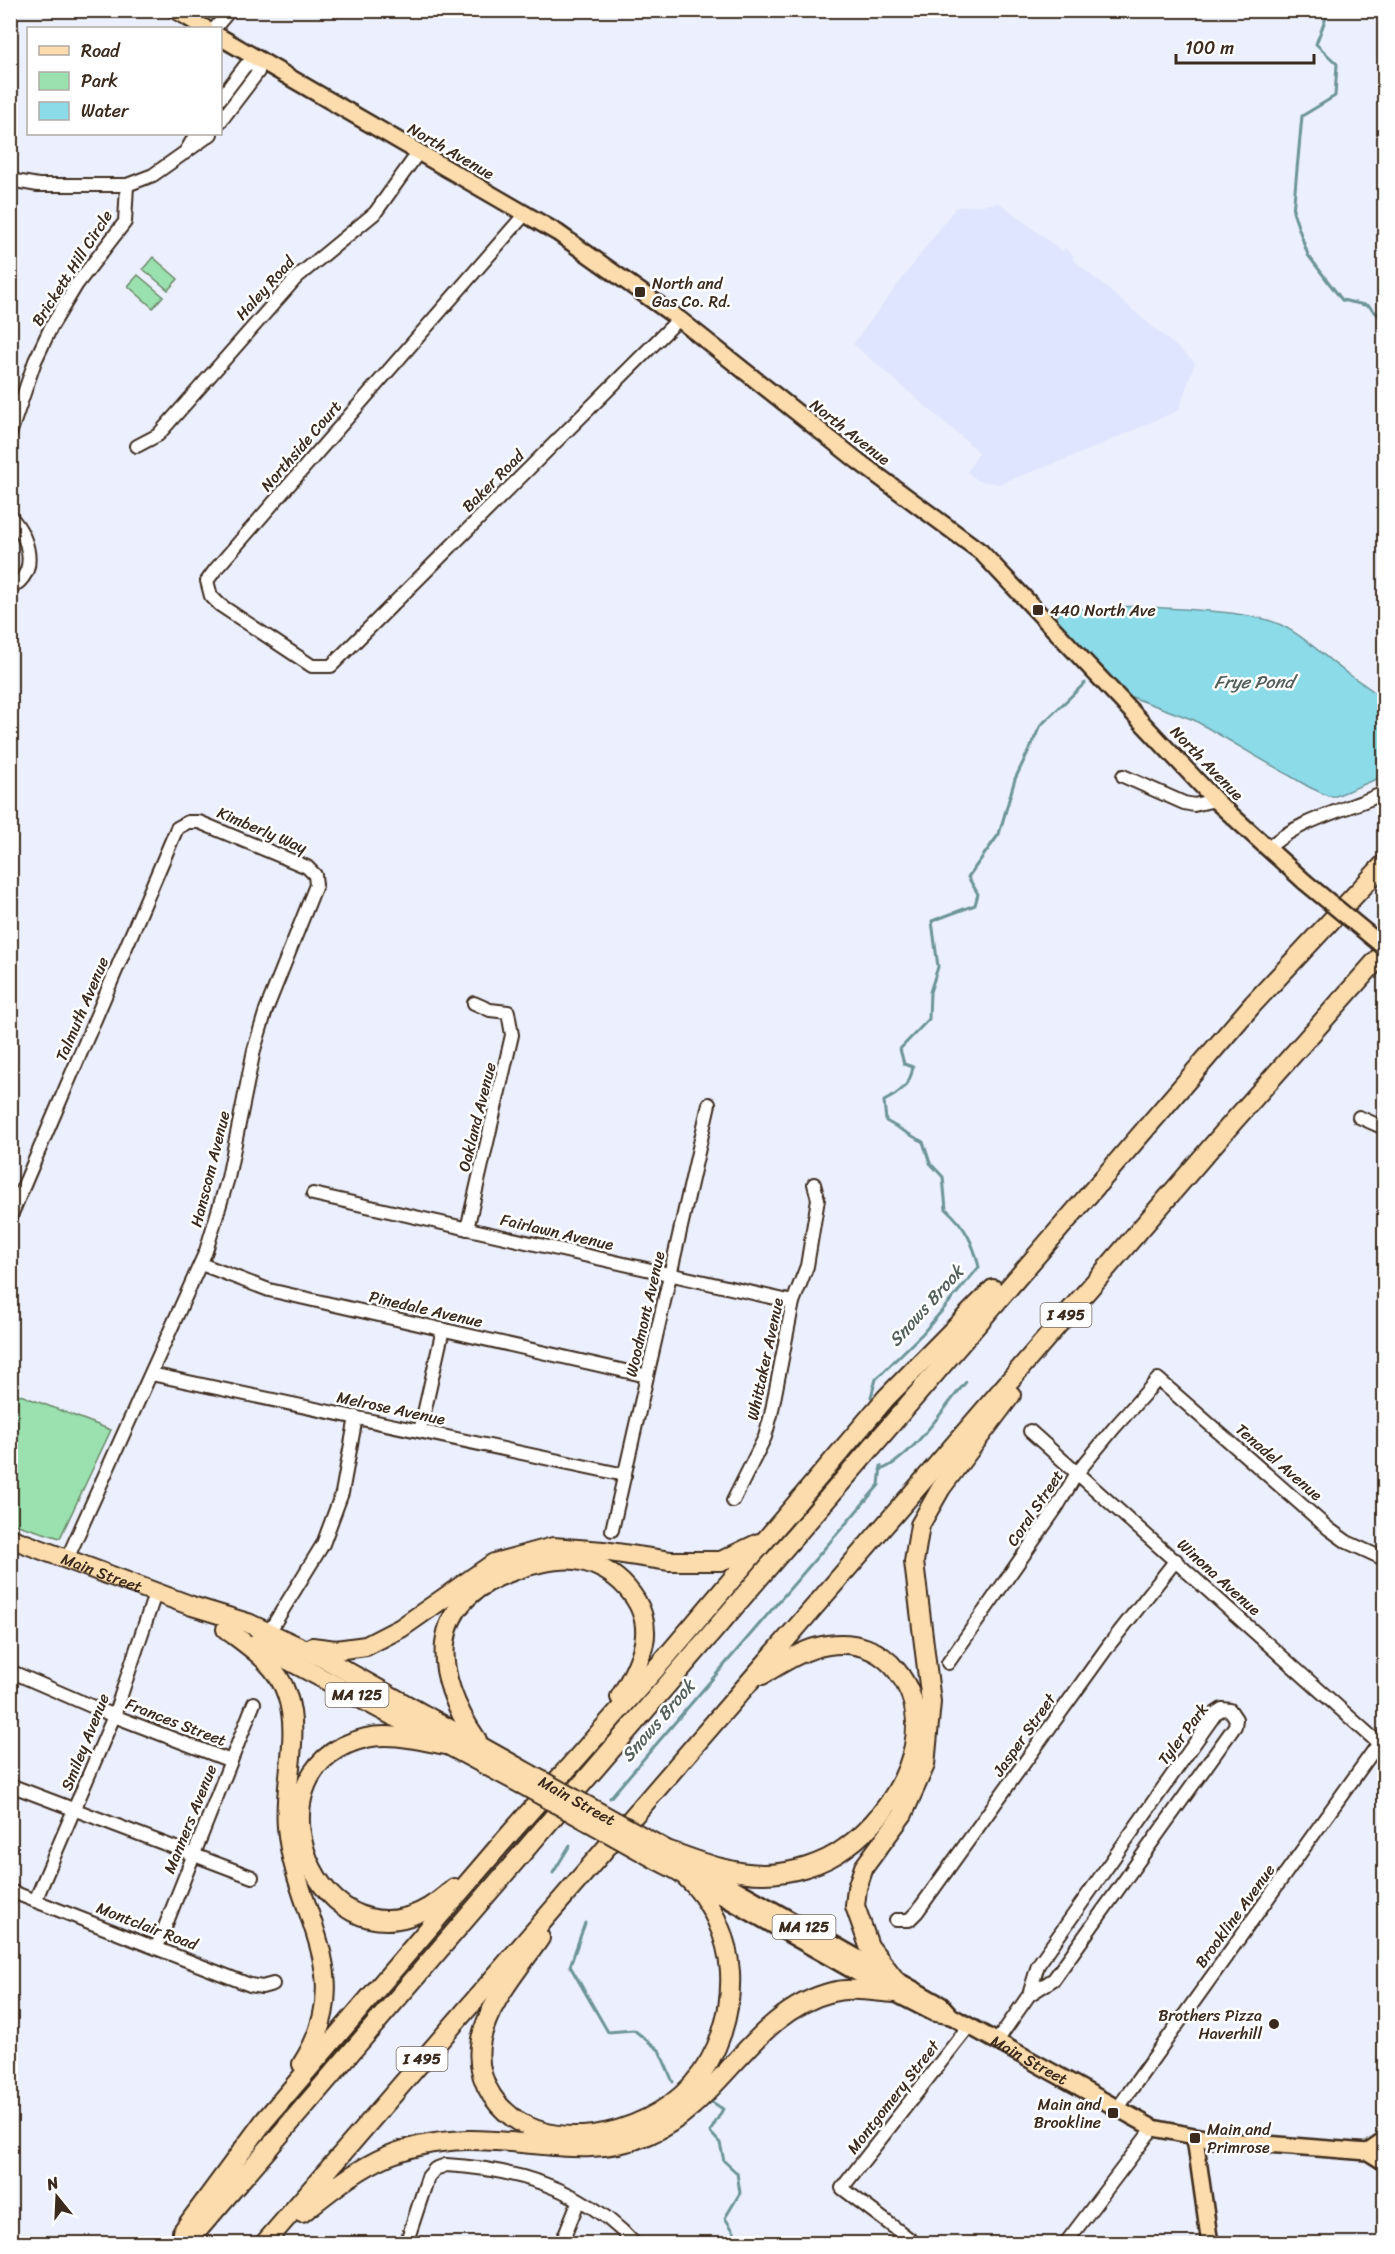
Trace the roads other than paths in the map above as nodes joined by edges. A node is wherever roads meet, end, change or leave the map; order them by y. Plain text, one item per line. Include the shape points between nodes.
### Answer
1 (175, 10) edge
2 (231, 10) edge
3 (204, 27) edge
4 (216, 27) edge
5 (222, 39) edge
6 (257, 59) junction
7 (222, 96) edge
8 (222, 119) edge
9 (195, 135) edge
10 (210, 135) edge
11 (418, 153) junction
12 (184, 154) junction
13 (10, 180) edge
14 (127, 185) junction
15 (525, 214) junction
16 (679, 319) junction
17 (10, 434) edge
18 (137, 446) dead end
19 (10, 516) edge
20 (10, 588) edge
21 (331, 666) joint
22 (1123, 776) dead end
23 (1384, 793) edge
24 (1215, 800) junction
25 (191, 821) joint
26 (1268, 849) junction
27 (1384, 864) edge
28 (316, 878) joint
29 (1384, 949) edge
30 (474, 1003) dead end
31 (709, 1104) dead end
32 (1359, 1117) dead end
33 (1384, 1128) edge
34 (814, 1184) dead end
35 (314, 1194) dead end
36 (1081, 1204) junction
37 (10, 1218) edge
38 (467, 1229) junction
39 (201, 1264) junction
40 (670, 1275) junction
41 (1090, 1287) junction
42 (793, 1302) junction
43 (443, 1329) junction
44 (151, 1374) junction
45 (647, 1376) junction
46 (1158, 1379) joint
47 (356, 1417) junction
48 (420, 1431) junction
49 (1030, 1431) dead end
50 (1077, 1473) junction
51 (625, 1475) junction
52 (733, 1501) dead end
53 (612, 1530) dead end
54 (10, 1538) edge
55 (766, 1540) junction
56 (67, 1559) junction
57 (1384, 1559) edge
58 (1176, 1560) junction
59 (156, 1591) junction
60 (192, 1606) junction
61 (226, 1629) junction
62 (269, 1632) junction
63 (295, 1644) junction
64 (948, 1663) dead end
65 (10, 1671) edge
66 (750, 1682) junction
67 (254, 1703) dead end
68 (114, 1716) junction
69 (596, 1735) junction
70 (480, 1744) junction
71 (447, 1745) junction
72 (1382, 1746) edge
73 (231, 1761) junction
74 (526, 1779) junction
75 (10, 1785) edge
76 (75, 1810) junction
77 (501, 1844) junction
78 (193, 1855) junction
79 (662, 1855) junction
80 (684, 1875) junction
81 (252, 1877) dead end
82 (582, 1877) junction
83 (10, 1891) edge
84 (35, 1901) junction
85 (896, 1920) dead end
86 (157, 1947) junction
87 (273, 1984) dead end
88 (895, 1986) junction
89 (1029, 1995) junction
90 (969, 2026) junction
91 (997, 2041) junction
92 (1117, 2109) junction
93 (264, 2121) junction
94 (1153, 2128) junction
95 (1194, 2138) junction
96 (1384, 2141) edge
97 (1368, 2152) junction
98 (1384, 2162) edge
99 (579, 2200) junction
100 (264, 2243) edge
101 (174, 2244) edge
102 (186, 2244) edge
103 (406, 2244) edge
104 (561, 2244) edge
105 (635, 2244) edge
106 (916, 2244) edge
107 (1065, 2244) edge
108 (1210, 2244) edge

1 - 3 main road
2 - 4 street
5 - 6 main road, North Avenue
6 - 7 street via 245,66
6 - 8 street via 258,72
6 - 11 main road, North Avenue
9 - 12 street, Brickett Hill Circle
10 - 12 street, Brickett Hill Circle
11 - 15 main road, North Avenue
11 - 18 street, Haley Road via 375,213 306,267 158,435
12 - 14 street, Brickett Hill Circle via 153,175
13 - 14 street, Brickett Hill Circle via 38,185
14 - 17 street, Brickett Hill Circle via 125,222 77,284 51,327
15 - 16 main road, North Avenue via 612,269
15 - 21 street, Northside Court via 207,581 211,596 220,605 312,666
16 - 21 street, Baker Road
16 - 24 main road, North Avenue via 858,461 981,552
19 - 20 street via 18,524 30,553 24,577
22 - 24 street via 1184,803
23 - 26 street via 1299,828
24 - 26 main road, North Avenue
25 - 28 street, Kimberly Way via 296,860
25 - 37 street, Talmuth Avenue via 174,834
26 - 29 main road, North Avenue, bridge
27 - 36 highway via 1253,1004
28 - 39 street, Hanscom Avenue via 315,890 266,1010 254,1050 226,1186
29 - 41 highway, I 495
30 - 38 street, Oakland Avenue via 508,1012 512,1042
31 - 40 street, Woodmont Avenue
32 - 33 street
34 - 42 street, Whittaker Avenue via 818,1199 807,1266
35 - 38 street, Fairlawn Avenue
36 - 55 highway via 886,1398
36 - 102 highway
38 - 40 street, Fairlawn Avenue
39 - 43 street, Pinedale Avenue via 269,1290
39 - 44 street, Hanscom Avenue
40 - 42 street, Fairlawn Avenue
40 - 45 street, Woodmont Avenue
41 - 66 highway, I 495
41 - 88 highway via 941,1488 920,1525 914,1562 931,1702 925,1766 903,1814 864,1867 855,1906 869,1946
42 - 52 street, Whittaker Avenue via 765,1437
43 - 45 street, Pinedale Avenue
43 - 48 street
44 - 47 street, Melrose Avenue
44 - 56 street, Hanscom Avenue
45 - 51 street, Woodmont Avenue
46 - 50 street, Coral Street
46 - 57 street, Tenadel Avenue via 1329,1529
47 - 48 street, Melrose Avenue
47 - 62 street via 342,1493 323,1544
48 - 51 street, Melrose Avenue
49 - 50 street, Winona Avenue
50 - 58 street, Winona Avenue
50 - 64 street, Coral Street
51 - 53 street, Woodmont Avenue
54 - 56 highway, Main Street / MA 125
55 - 63 highway via 721,1561 670,1562 553,1548 494,1563 401,1628 366,1646 336,1650
55 - 69 highway
56 - 59 highway, Main Street / MA 125
58 - 72 street, Winona Avenue
58 - 85 street, Jasper Street via 1109,1645 917,1912 909,1920
59 - 60 highway, Main Street / MA 125
59 - 68 street, Smiley Avenue
60 - 61 highway, Main Street / MA 125
60 - 62 highway, Main Street / MA 125 via 226,1614
61 - 71 highway, Main Street / MA 125
61 - 93 highway via 268,1660 287,1694 292,1729 287,1827 322,1952 327,1989 315,2043
62 - 63 highway, Main Street / MA 125
63 - 70 highway, Main Street / MA 125
65 - 68 street, Frances Street
66 - 79 highway via 799,1654 826,1645 848,1643 870,1648 890,1661 912,1699 916,1722 913,1753 902,1782 885,1812 851,1843 808,1867 765,1874 726,1870
66 - 82 highway, I 495
67 - 73 street, Manners Avenue
68 - 73 street, Frances Street
68 - 76 street, Smiley Avenue
69 - 70 highway via 631,1678 644,1642 644,1622 632,1594 618,1577 576,1560 529,1565 500,1575 459,1607 449,1624 443,1659 449,1683 463,1719
69 - 77 highway
70 - 74 highway, Main Street / MA 125
71 - 74 highway, Main Street / MA 125
71 - 77 highway via 384,1736 366,1738 340,1748 317,1767 304,1790 300,1812 308,1864 321,1886 354,1914 398,1918 421,1912 448,1894
72 - 92 street, Brookline Avenue
73 - 78 street, Manners Avenue
74 - 79 highway, Main Street / MA 125, bridge
75 - 76 street
76 - 78 street
76 - 84 street, Smiley Avenue
77 - 93 highway
78 - 81 street
78 - 86 street, Manners Avenue
79 - 80 highway, Main Street / MA 125
79 - 88 main road, Main Street / MA 125
80 - 82 highway via 707,1904 727,1951 730,1999 722,2031 700,2074 668,2106 629,2126 586,2136 538,2130 510,2116 485,2084 479,2053 483,2030 495,2004
80 - 88 main road, Main Street / MA 125
82 - 100 highway, I 495
83 - 84 street, Montclair Road
84 - 86 street, Montclair Road
86 - 87 street, Montclair Road via 250,1985
88 - 90 main road, Main Street / MA 125 via 941,2005
88 - 100 highway via 834,1991 811,1998 758,2038 685,2112 650,2134 597,2148 469,2140 422,2145 389,2154 336,2185
89 - 89 street, Tyler Park via 1054,1979 1235,1726 1236,1719 1230,1710 1216,1713 1038,1965
89 - 91 street, Tyler Park
90 - 91 main road, Main Street / MA 125
90 - 106 street, Montgomery Street via 842,2188
91 - 92 main road, Main Street / MA 125
92 - 94 main road, Main Street / MA 125
93 - 101 highway
94 - 95 main road, Main Street / MA 125
94 - 107 street
95 - 97 main road, Main Street / MA 125
95 - 108 main road
96 - 97 main road
97 - 98 main road, Main Street / MA 125
99 - 103 street via 537,2180 454,2166 438,2167 428,2177
99 - 104 street
99 - 105 street via 617,2226

